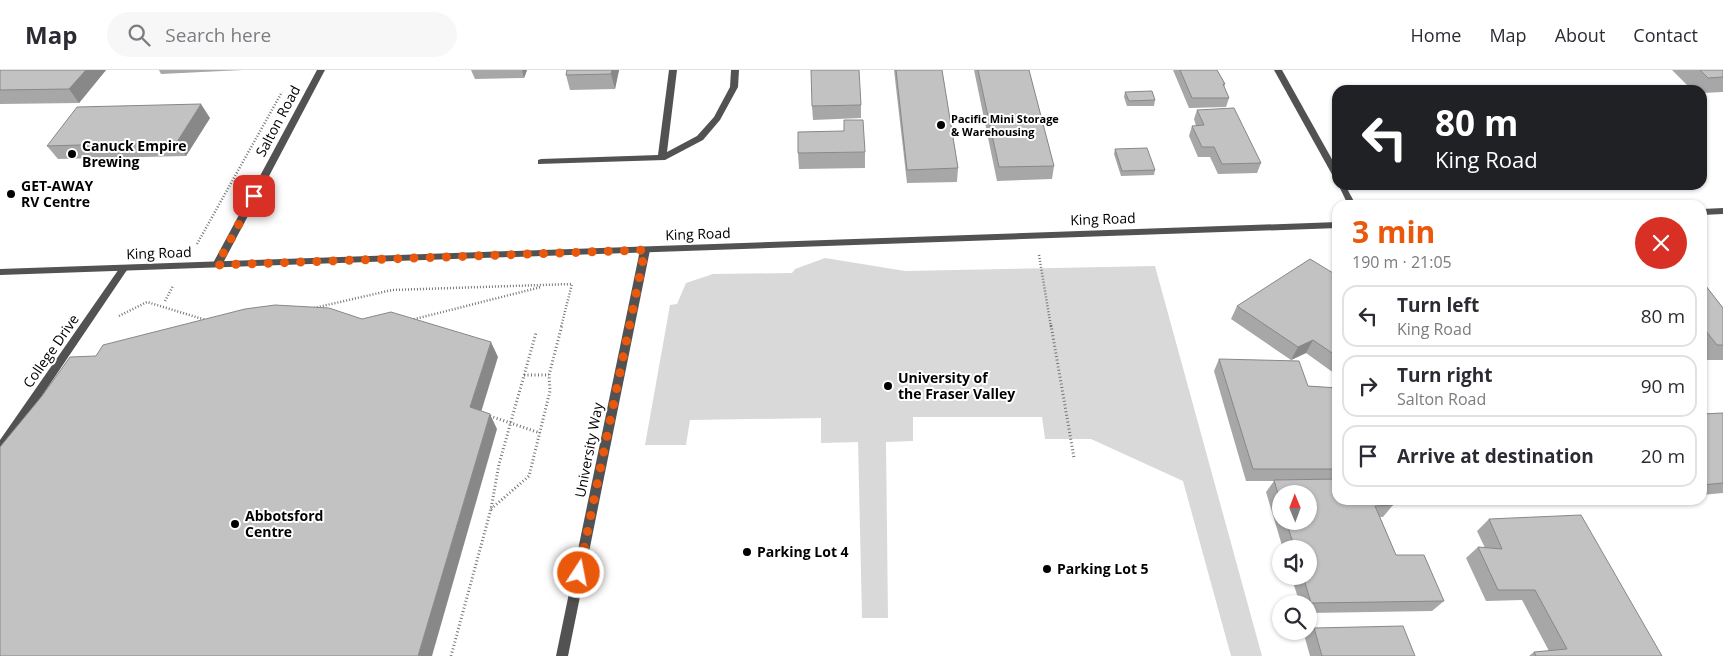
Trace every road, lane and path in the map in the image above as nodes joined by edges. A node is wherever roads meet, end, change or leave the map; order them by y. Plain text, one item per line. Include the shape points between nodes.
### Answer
1 (321, 70) edge
2 (673, 70) edge
3 (735, 70) edge
4 (1278, 70) edge
5 (281, 94) dead end
6 (662, 158) junction
7 (541, 162) dead end
8 (1332, 167) edge
9 (1723, 211) edge
10 (1707, 212) edge
11 (1332, 224) edge
12 (1035, 236) junction
13 (200, 239) dead end
14 (645, 250) junction
15 (217, 265) junction
16 (124, 268) junction
17 (0, 272) edge
18 (549, 285) junction
19 (172, 289) dead end
20 (165, 301) dead end
21 (315, 308) junction
22 (305, 310) edge
23 (324, 311) edge
24 (116, 318) dead end
25 (409, 320) edge
26 (217, 323) edge
27 (536, 333) dead end
28 (524, 375) junction
29 (549, 375) junction
30 (490, 416) edge
31 (511, 423) junction
32 (540, 433) junction
33 (0, 448) edge
34 (1074, 458) dead end
35 (491, 509) junction
36 (451, 656) edge
37 (562, 656) edge

1 - 15 street, Salton Road
2 - 6 street
3 - 6 street via 734,86 700,138
4 - 8 street
5 - 13 path, Salton Road
6 - 7 street
9 - 10 street
11 - 12 street, King Road
12 - 14 street, King Road
12 - 34 path
14 - 15 street, King Road
14 - 37 street, University Way
15 - 16 street, King Road
16 - 17 street, King Road
16 - 33 street, College Drive
18 - 21 path via 392,290
18 - 25 path
18 - 29 path via 572,284
19 - 20 path
21 - 22 path
21 - 23 path
24 - 26 path via 147,302
27 - 28 path
28 - 29 path
28 - 31 path
29 - 32 path via 550,391
30 - 31 path
31 - 32 path
31 - 35 path
32 - 35 path via 529,476
35 - 36 path

